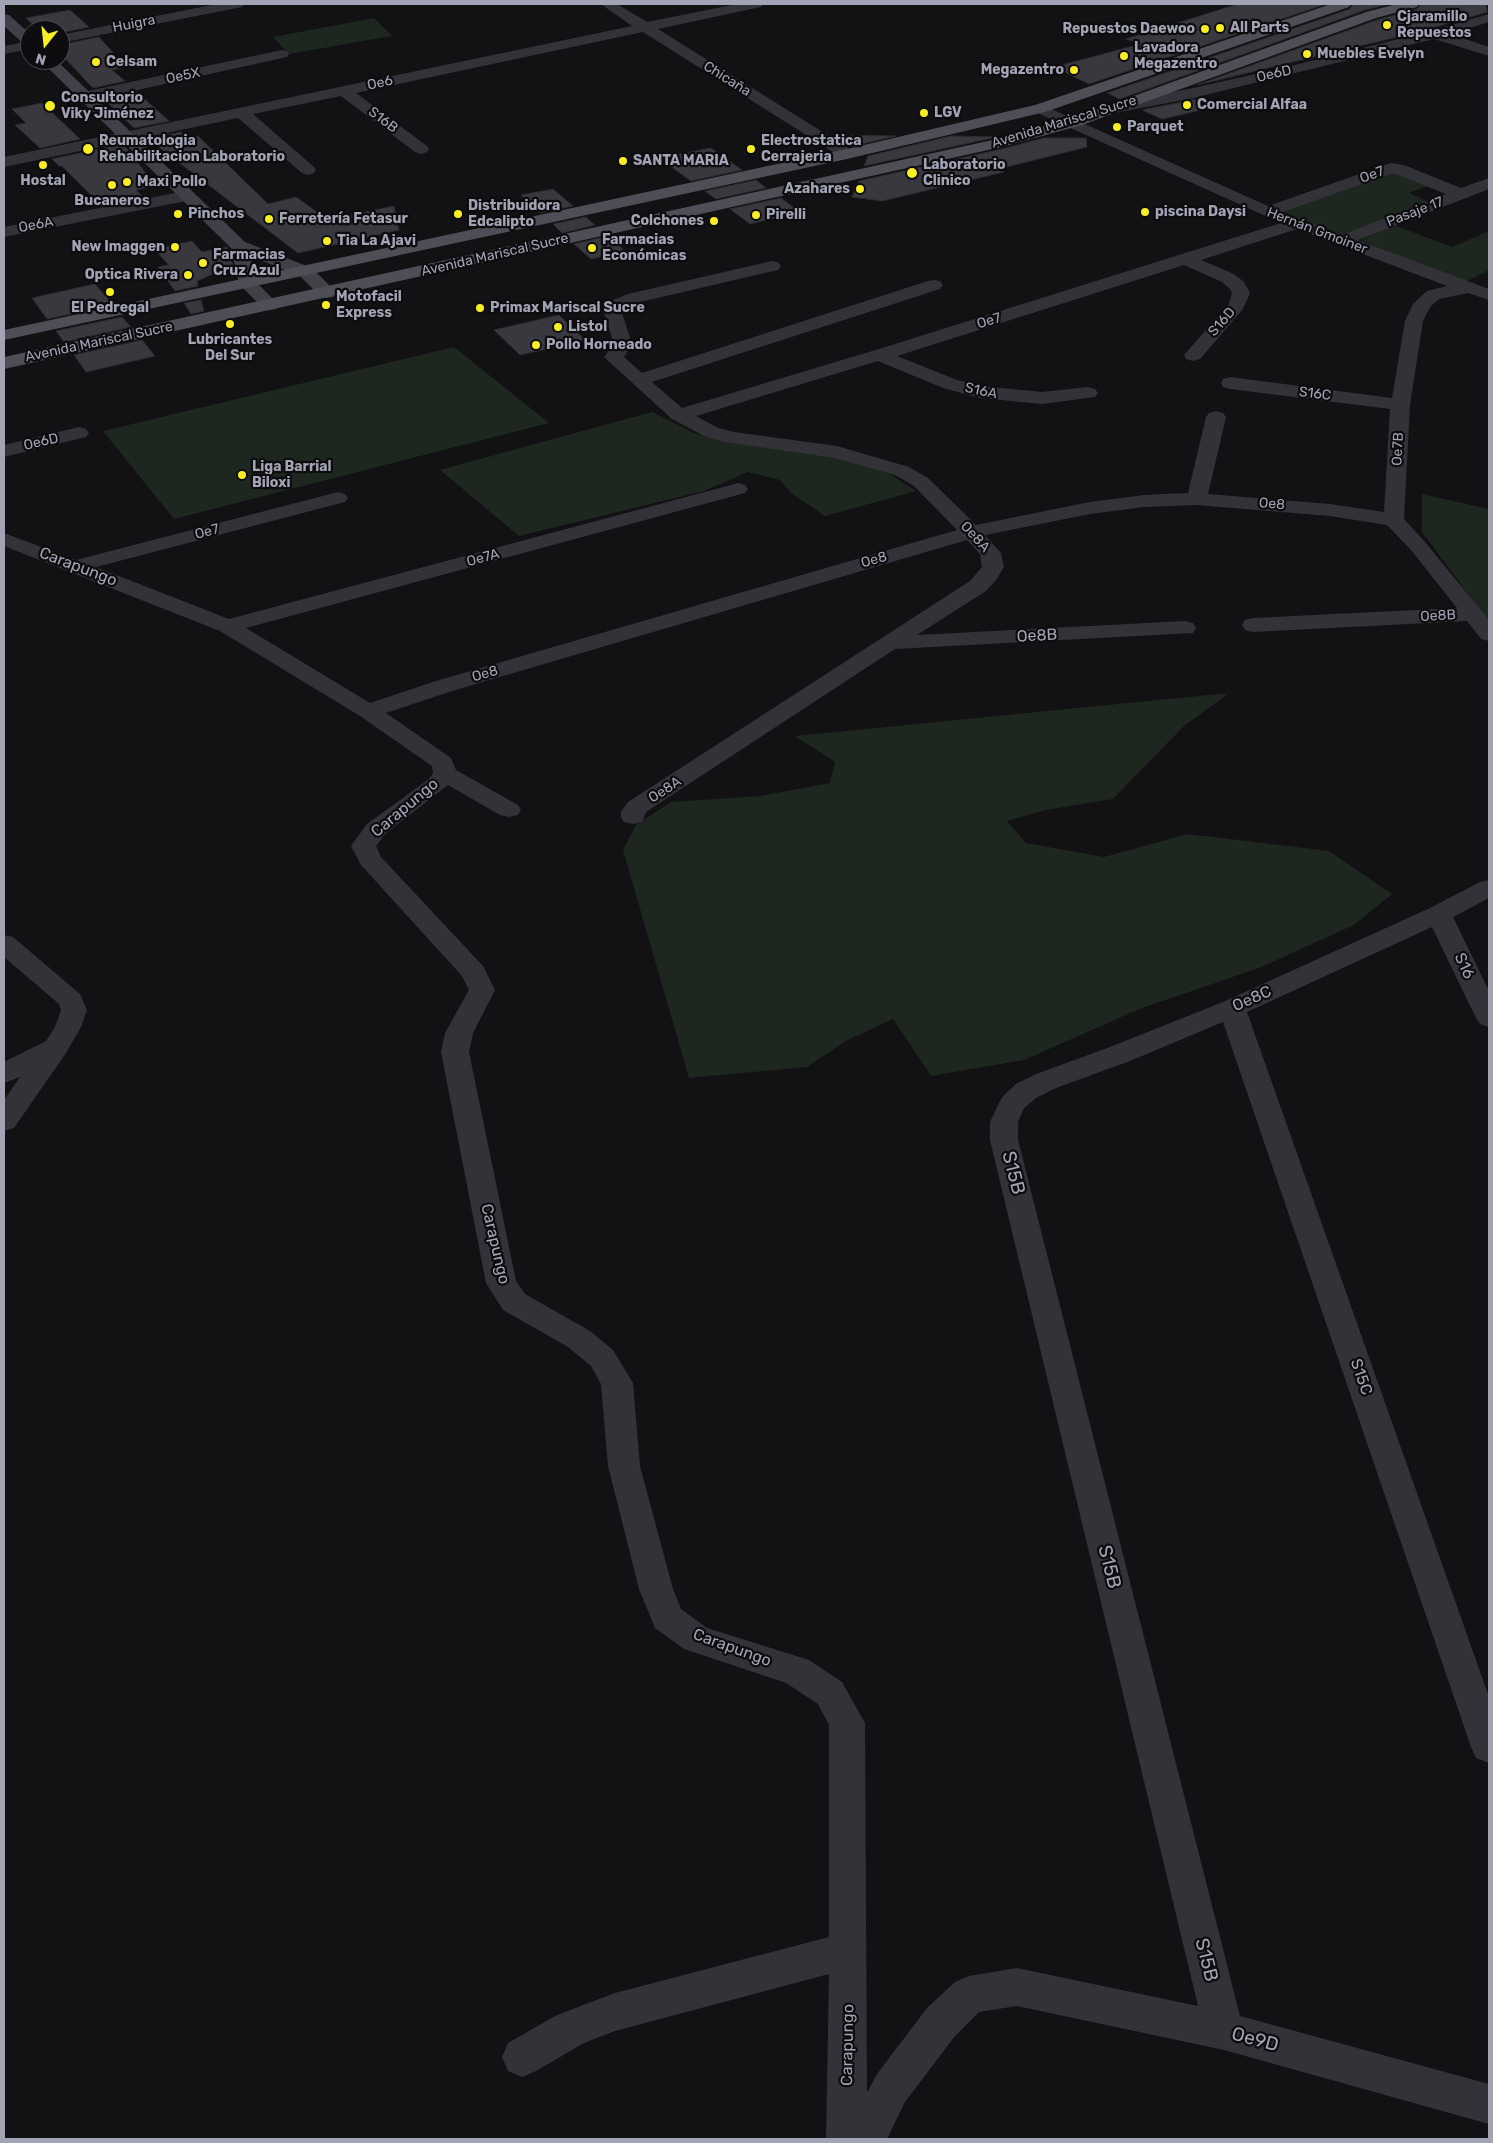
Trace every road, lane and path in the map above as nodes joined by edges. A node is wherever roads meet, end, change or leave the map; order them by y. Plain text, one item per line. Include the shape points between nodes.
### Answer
1 (237, 4) edge
2 (608, 4) edge
3 (756, 4) edge
4 (1344, 4) edge
5 (1412, 4) edge
6 (4, 18) edge
7 (1489, 18) edge
8 (644, 27) junction
9 (20, 33) edge
10 (1434, 34) junction
11 (70, 37) edge
12 (20, 46) edge
13 (4, 50) edge
14 (1489, 52) edge
15 (282, 54) dead end
16 (57, 70) edge
17 (344, 91) junction
18 (84, 97) junction
19 (1040, 108) junction
20 (1115, 108) junction
21 (242, 113) junction
22 (1071, 123) junction
23 (127, 137) junction
24 (421, 149) dead end
25 (847, 154) junction
26 (4, 162) edge
27 (308, 170) dead end
28 (1489, 183) edge
29 (1461, 194) junction
30 (185, 196) junction
31 (1268, 212) junction
32 (1298, 224) junction
33 (4, 232) edge
34 (1341, 241) junction
35 (239, 246) junction
36 (1185, 259) junction
37 (772, 266) dead end
38 (306, 272) junction
39 (1489, 279) edge
40 (248, 284) junction
41 (934, 285) dead end
42 (1468, 288) junction
43 (327, 293) junction
44 (1489, 295) edge
45 (270, 305) junction
46 (4, 335) edge
47 (879, 355) junction
48 (1193, 355) dead end
49 (4, 363) edge
50 (639, 380) junction
51 (1230, 383) dead end
52 (1088, 393) dead end
53 (1400, 405) junction
54 (679, 415) junction
55 (1216, 416) dead end
56 (79, 433) dead end
57 (4, 451) edge
58 (738, 489) dead end
59 (338, 498) dead end
60 (1197, 499) junction
61 (1394, 520) junction
62 (972, 532) junction
63 (4, 539) edge
64 (76, 566) junction
65 (1473, 614) junction
66 (1253, 625) dead end
67 (228, 626) junction
68 (1185, 628) dead end
69 (1489, 634) edge
70 (890, 643) junction
71 (368, 711) junction
72 (445, 773) junction
73 (509, 810) dead end
74 (633, 817) dead end
75 (1489, 888) edge
76 (1440, 914) junction
77 (4, 944) edge
78 (1232, 1008) junction
79 (1489, 1018) edge
80 (56, 1047) junction
81 (4, 1074) edge
82 (1013, 1103) joint
83 (4, 1121) edge
84 (1489, 1747) edge
85 (848, 1950) junction
86 (1224, 2031) junction
87 (522, 2057) dead end
88 (1489, 2104) edge
89 (846, 2139) edge
90 (865, 2139) edge

1 - 11 street, Huigra
2 - 8 street, Chicaña
3 - 8 street, Oe6
4 - 19 main road, Avenida Mariscal Sucre
5 - 20 main road, Avenida Mariscal Sucre
6 - 9 street
7 - 10 street, Oe6D
8 - 17 street, Oe6
8 - 25 street, Chicaña
10 - 14 street
10 - 20 street, Oe6D via 1193,93
12 - 13 street
15 - 18 street, Oe5X
16 - 18 street
17 - 21 street, Oe6
17 - 24 street, S16B
18 - 23 street
19 - 22 street, Hernán Gmoiner
19 - 25 main road, Avenida Mariscal Sucre
20 - 22 main road, Avenida Mariscal Sucre
21 - 23 street, Oe6
21 - 27 street
22 - 31 street, Hernán Gmoiner
22 - 43 main road, Avenida Mariscal Sucre via 981,148
23 - 26 street, Oe6
23 - 30 street
25 - 38 main road, Avenida Mariscal Sucre
28 - 29 street, Pasaje 17
29 - 31 street, Oe7 via 1391,168
29 - 34 street, Pasaje 17
30 - 33 street, Oe6A
30 - 35 street
31 - 32 street, Hernán Gmoiner
32 - 34 street, Hernán Gmoiner
32 - 36 street, Oe7
34 - 42 street, Hernán Gmoiner
35 - 38 street
35 - 40 street
36 - 47 street, Oe7
36 - 48 street, S16D via 1228,278 1241,293 1237,305
37 - 50 street, Oe8A via 619,304 613,313 623,344 613,357
38 - 40 main road, Avenida Mariscal Sucre
38 - 43 street
39 - 42 street, Oe7B
40 - 45 street
40 - 46 main road, Avenida Mariscal Sucre
41 - 50 street
42 - 44 street, Hernán Gmoiner
42 - 53 street, Oe7B via 1433,295 1422,304 1414,321
43 - 45 main road, Avenida Mariscal Sucre
45 - 49 main road, Avenida Mariscal Sucre
47 - 52 street, S16A via 950,384 980,392 1042,398
47 - 54 street, Oe7
50 - 54 street, Oe8A
51 - 53 street, S16C
53 - 61 street, Oe7B
54 - 62 street, Oe8A via 711,432 732,438 837,452 902,471 921,482
55 - 60 street
56 - 57 street, Oe6D
58 - 67 street, Oe7A
59 - 64 street, Oe7
60 - 61 street, Oe8 via 1273,504
60 - 62 street, Oe8 via 1090,508
61 - 65 street
62 - 70 street, Oe8A via 992,558 993,567 985,580
62 - 71 street, Oe8
63 - 64 street, Carapungo
64 - 67 street, Carapungo
65 - 66 street, Oe8B
65 - 69 street
67 - 71 street, Carapungo
68 - 70 street, Oe8B
70 - 74 street, Oe8A via 637,807
71 - 72 street, Carapungo via 443,762
72 - 73 street
72 - 85 street, Carapungo via 437,784 376,829 363,846 370,860 474,972 482,990 459,1033 455,1052 501,1283 514,1302 579,1339 602,1358 617,1382 624,1466 656,1589 667,1618 696,1639 797,1672 830,1694 847,1723
75 - 76 street, Oe8C
76 - 78 street, Oe8C
76 - 79 street, S16
77 - 80 street via 71,1000 74,1010
78 - 82 street, Oe8C via 1046,1081 1026,1091
78 - 84 street, S15C
80 - 81 street
80 - 83 street
82 - 86 street, S15B via 1004,1122 1004,1140
85 - 87 street via 615,2012 572,2028
85 - 89 street, Carapungo
86 - 88 street, Oe9D
86 - 90 street, Oe9D via 1017,1987 969,1995 941,2022 891,2088

